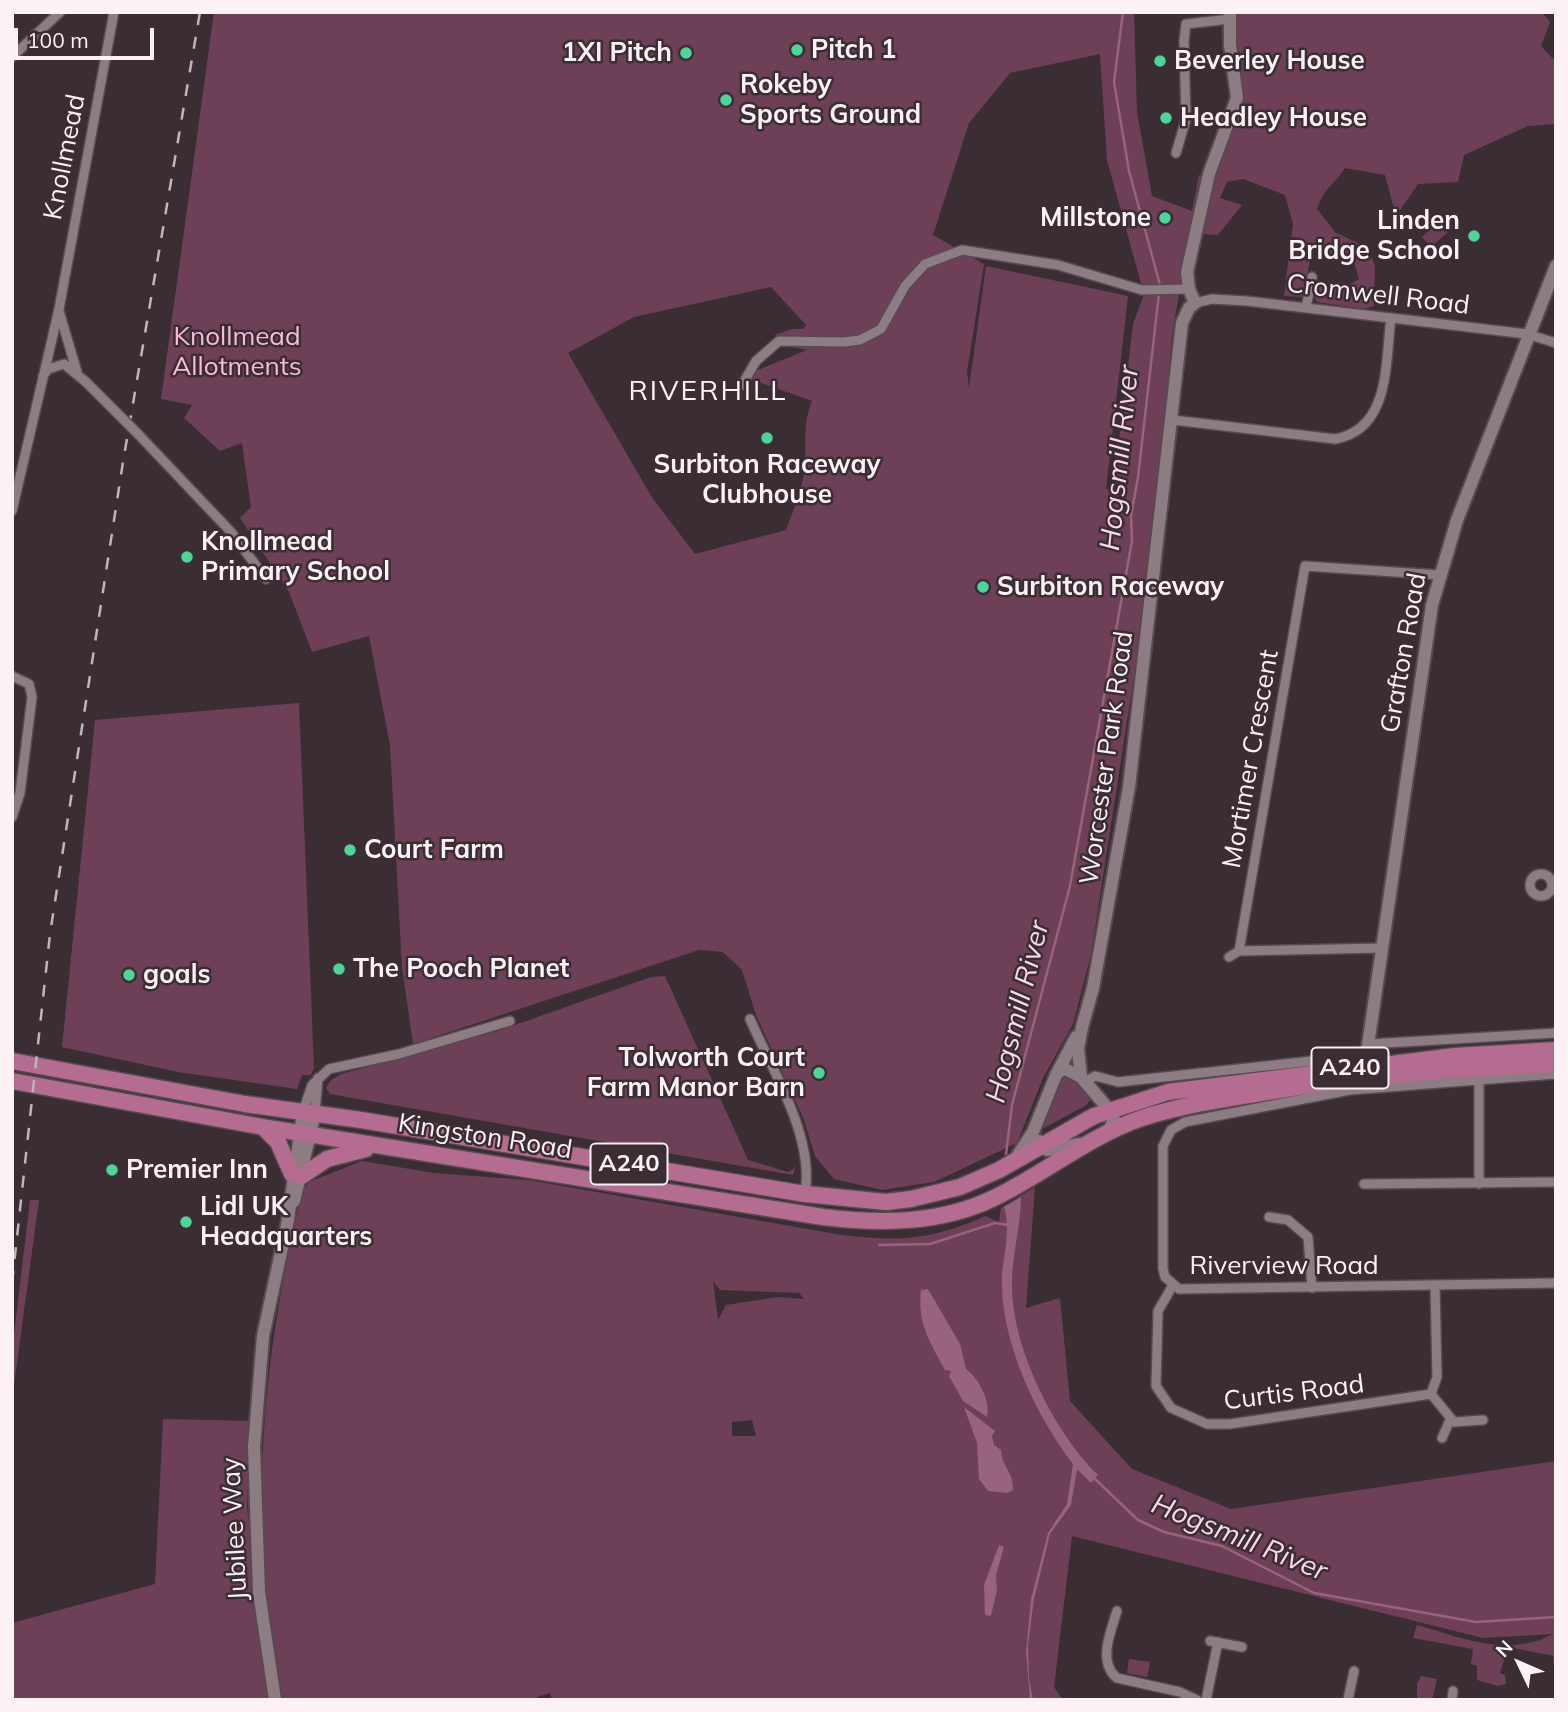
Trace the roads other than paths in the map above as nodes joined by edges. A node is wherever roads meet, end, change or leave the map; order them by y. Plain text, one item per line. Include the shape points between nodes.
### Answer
1 (60, 12) edge
2 (112, 14) edge
3 (1230, 16) edge
4 (12, 57) edge
5 (1176, 153) dead end
6 (1556, 266) edge
7 (1312, 277) dead end
8 (1189, 289) junction
9 (1195, 303) junction
10 (1306, 308) junction
11 (59, 309) junction
12 (1391, 318) junction
13 (1527, 334) junction
14 (1556, 343) edge
15 (77, 372) junction
16 (42, 377) junction
17 (742, 386) dead end
18 (1173, 421) junction
19 (12, 511) edge
20 (1294, 559) dead end
21 (1305, 566) junction
22 (1440, 575) junction
23 (266, 579) dead end
24 (12, 676) edge
25 (16, 792) edge
26 (12, 817) edge
27 (1382, 948) junction
28 (1239, 951) junction
29 (1229, 957) dead end
30 (750, 1019) dead end
31 (510, 1021) dead end
32 (1082, 1027) junction
33 (1556, 1032) edge
34 (1556, 1050) edge
35 (1367, 1055) junction
36 (12, 1061) edge
37 (1556, 1064) edge
38 (1057, 1073) junction
39 (1556, 1074) edge
40 (1083, 1079) junction
41 (1479, 1079) junction
42 (12, 1081) edge
43 (1109, 1110) junction
44 (1037, 1123) junction
45 (306, 1124) junction
46 (263, 1128) junction
47 (1103, 1136) junction
48 (1041, 1145) junction
49 (383, 1147) junction
50 (1010, 1163) junction
51 (297, 1175) junction
52 (1556, 1182) edge
53 (1364, 1184) dead end
54 (1479, 1184) junction
55 (805, 1194) junction
56 (1269, 1217) dead end
57 (1556, 1283) edge
58 (1173, 1285) junction
59 (1435, 1285) junction
60 (1312, 1288) junction
61 (1431, 1394) junction
62 (1450, 1420) junction
63 (1483, 1420) dead end
64 (1442, 1438) dead end
65 (1117, 1611) dead end
66 (1242, 1647) dead end
67 (1354, 1671) dead end
68 (275, 1700) edge
69 (1197, 1700) edge
70 (1206, 1700) edge
71 (1348, 1700) edge

1 - 4 street
2 - 11 street, Knollmead
3 - 5 street via 1186,24 1186,119
3 - 8 main road via 1237,98 1209,174 1188,272
6 - 13 main road, Grafton Road
7 - 10 street
8 - 9 main road
8 - 17 street via 1142,290 1058,265 962,250 925,264 905,286 881,329 844,342 779,341 756,360
9 - 10 street, Cromwell Road via 1235,300
9 - 18 main road, Worcester Park Road via 1182,323
10 - 12 street, Cromwell Road
11 - 15 street
11 - 16 street, Knollmead
12 - 13 street, Cromwell Road
12 - 18 street via 1378,407 1359,431 1335,439
13 - 14 street, Cromwell Road
13 - 22 main road, Grafton Road
15 - 16 street via 64,364 48,369
15 - 23 street, bridge via 231,532
16 - 19 street, Knollmead
18 - 32 main road, Worcester Park Road via 1129,788
20 - 21 street
21 - 22 street
21 - 28 street, Mortimer Crescent
22 - 27 main road, Grafton Road via 1426,635
24 - 25 street via 29,684 33,697
25 - 26 street
27 - 28 street
27 - 35 main road, Grafton Road
28 - 29 street
30 - 55 street via 801,1136
31 - 45 street via 329,1069 319,1076
32 - 38 main road
32 - 40 main road via 1078,1049
33 - 35 street
34 - 35 highway, A240
35 - 40 street via 1118,1082 1095,1076
35 - 43 highway, A240 via 1168,1092
36 - 45 highway via 245,1104
37 - 47 highway, A240 via 1317,1084 1180,1108 1142,1118
38 - 40 main road via 1069,1069
38 - 44 main road
39 - 41 street
40 - 43 main road
41 - 54 street
41 - 58 street, Riverview Road via 1394,1084 1313,1096 1200,1117 1171,1130 1163,1146 1163,1269
42 - 46 highway, Kingston Road / A240
43 - 47 main road via 1114,1119
43 - 48 highway, A240
44 - 48 main road
44 - 50 main road
45 - 46 highway, Kingston Road / A240
45 - 49 highway, Kingston Road / A240
45 - 51 main road, Jubilee Way
45 - 55 highway, Kingston Road / A240
46 - 51 highway via 278,1142
47 - 48 main road via 1056,1150
47 - 49 highway, Kingston Road / A240 via 992,1200 928,1219 853,1221
48 - 50 highway, A240
49 - 51 highway via 338,1154
50 - 55 highway, Kingston Road / A240 via 960,1187 911,1199 872,1201
51 - 68 main road, Jubilee Way via 256,1414 253,1492 259,1592
52 - 54 street
53 - 54 street
56 - 60 street via 1288,1220 1308,1237
57 - 59 street, Riverview Road
58 - 60 street, Riverview Road via 1185,1289
58 - 61 street, Curtis Road via 1158,1311 1156,1386 1171,1408 1207,1424
59 - 60 street, Riverview Road
59 - 61 street via 1437,1377
61 - 62 street
62 - 63 street
62 - 64 street
65 - 69 street via 1106,1659 1111,1674
66 - 70 street via 1214,1641
67 - 71 street

